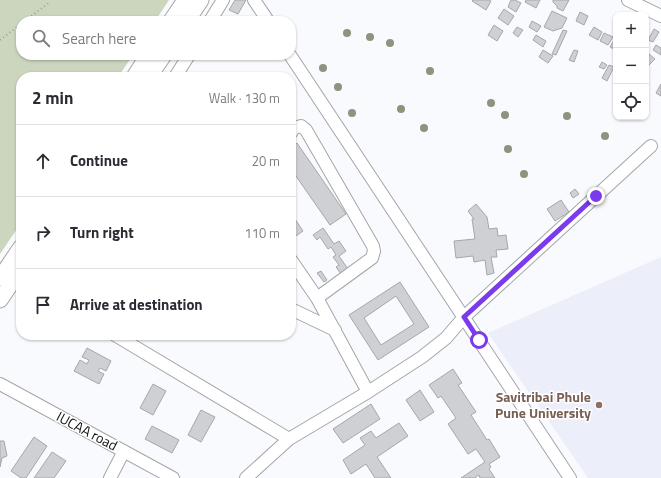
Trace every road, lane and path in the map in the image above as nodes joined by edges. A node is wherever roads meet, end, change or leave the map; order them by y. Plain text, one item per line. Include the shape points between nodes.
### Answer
1 (185, 0) edge
2 (201, 0) edge
3 (223, 0) edge
4 (254, 0) edge
5 (628, 0) edge
6 (50, 2) dead end
7 (32, 16) edge
8 (174, 16) edge
9 (190, 16) edge
10 (213, 16) edge
11 (265, 16) edge
12 (661, 16) edge
13 (16, 28) edge
14 (0, 40) edge
15 (145, 60) edge
16 (161, 60) edge
17 (186, 60) edge
18 (293, 60) edge
19 (137, 72) edge
20 (152, 72) edge
21 (178, 72) edge
22 (296, 127) edge
23 (651, 146) dead end
24 (16, 254) edge
25 (296, 267) edge
26 (16, 276) edge
27 (0, 278) edge
28 (318, 298) junction
29 (0, 300) edge
30 (296, 311) edge
31 (464, 317) junction
32 (335, 330) junction
33 (123, 340) edge
34 (1, 388) edge
35 (368, 392) junction
36 (289, 439) junction
37 (124, 451) junction
38 (110, 478) edge
39 (173, 478) edge
40 (246, 478) edge
41 (570, 478) edge

1 - 8 main road
2 - 9 main road
3 - 10 street
4 - 11 street
5 - 12 street
6 - 7 path
13 - 14 path
15 - 19 main road
16 - 20 main road
17 - 21 street
18 - 31 street
22 - 28 street via 301,126 306,130 373,246 374,252 372,258
23 - 31 street
24 - 27 main road
25 - 28 street
26 - 29 main road
28 - 32 street
30 - 32 street
31 - 35 street via 446,338 422,357
31 - 41 street
32 - 35 street
33 - 36 street
34 - 37 street, IUCAA road
35 - 36 street
36 - 40 street
37 - 38 street
37 - 39 street, IUCAA road

